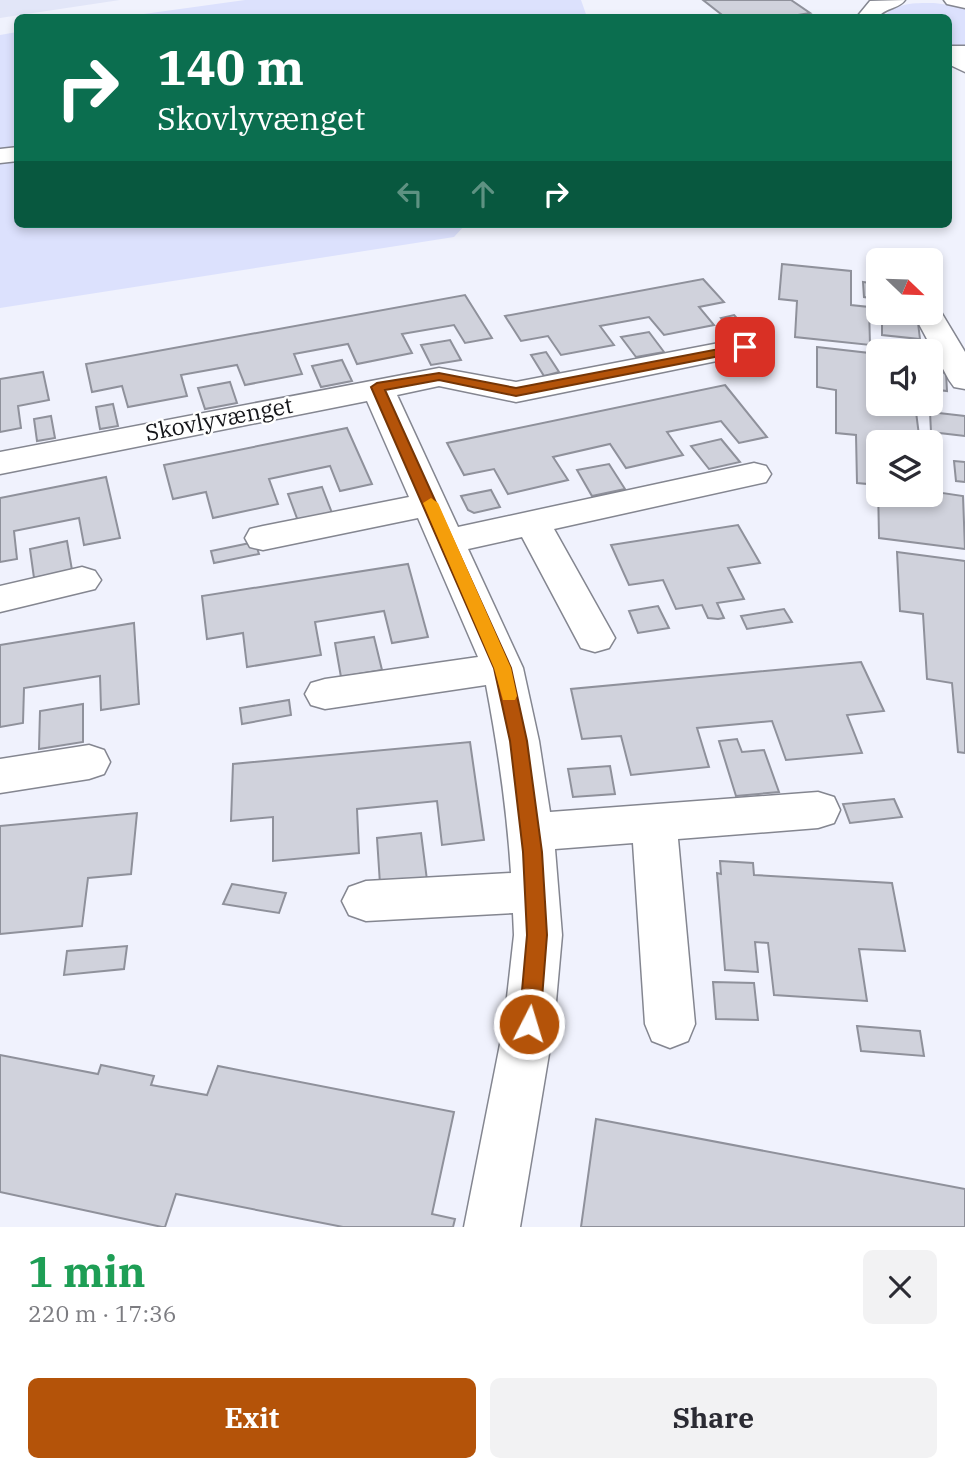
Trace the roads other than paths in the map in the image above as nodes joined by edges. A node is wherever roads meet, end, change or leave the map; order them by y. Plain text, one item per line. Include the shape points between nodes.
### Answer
1 (891, 0) edge
2 (954, 0) edge
3 (965, 2) edge
4 (869, 14) edge
5 (935, 326) edge
6 (745, 347) dead end
7 (965, 380) edge
8 (377, 387) junction
9 (0, 463) edge
10 (754, 474) dead end
11 (439, 522) junction
12 (533, 522) junction
13 (263, 538) dead end
14 (82, 580) dead end
15 (0, 599) edge
16 (595, 638) dead end
17 (503, 668) junction
18 (325, 694) dead end
19 (89, 762) dead end
20 (0, 776) edge
21 (818, 810) dead end
22 (654, 822) junction
23 (531, 832) junction
24 (535, 892) junction
25 (366, 901) dead end
26 (670, 1024) dead end
27 (492, 1227) edge

1 - 4 street
2 - 3 street
5 - 7 street
6 - 8 street, Skovlyvænget via 516,392 439,377
8 - 9 street, Skovlyvænget
8 - 11 street
10 - 12 street
11 - 12 street
11 - 13 street
11 - 17 street
12 - 16 street
14 - 15 street
17 - 18 street
17 - 23 street
19 - 20 street
21 - 22 street
22 - 23 street
22 - 26 street
23 - 24 street
24 - 25 street
24 - 27 street via 537,935 529,1024

